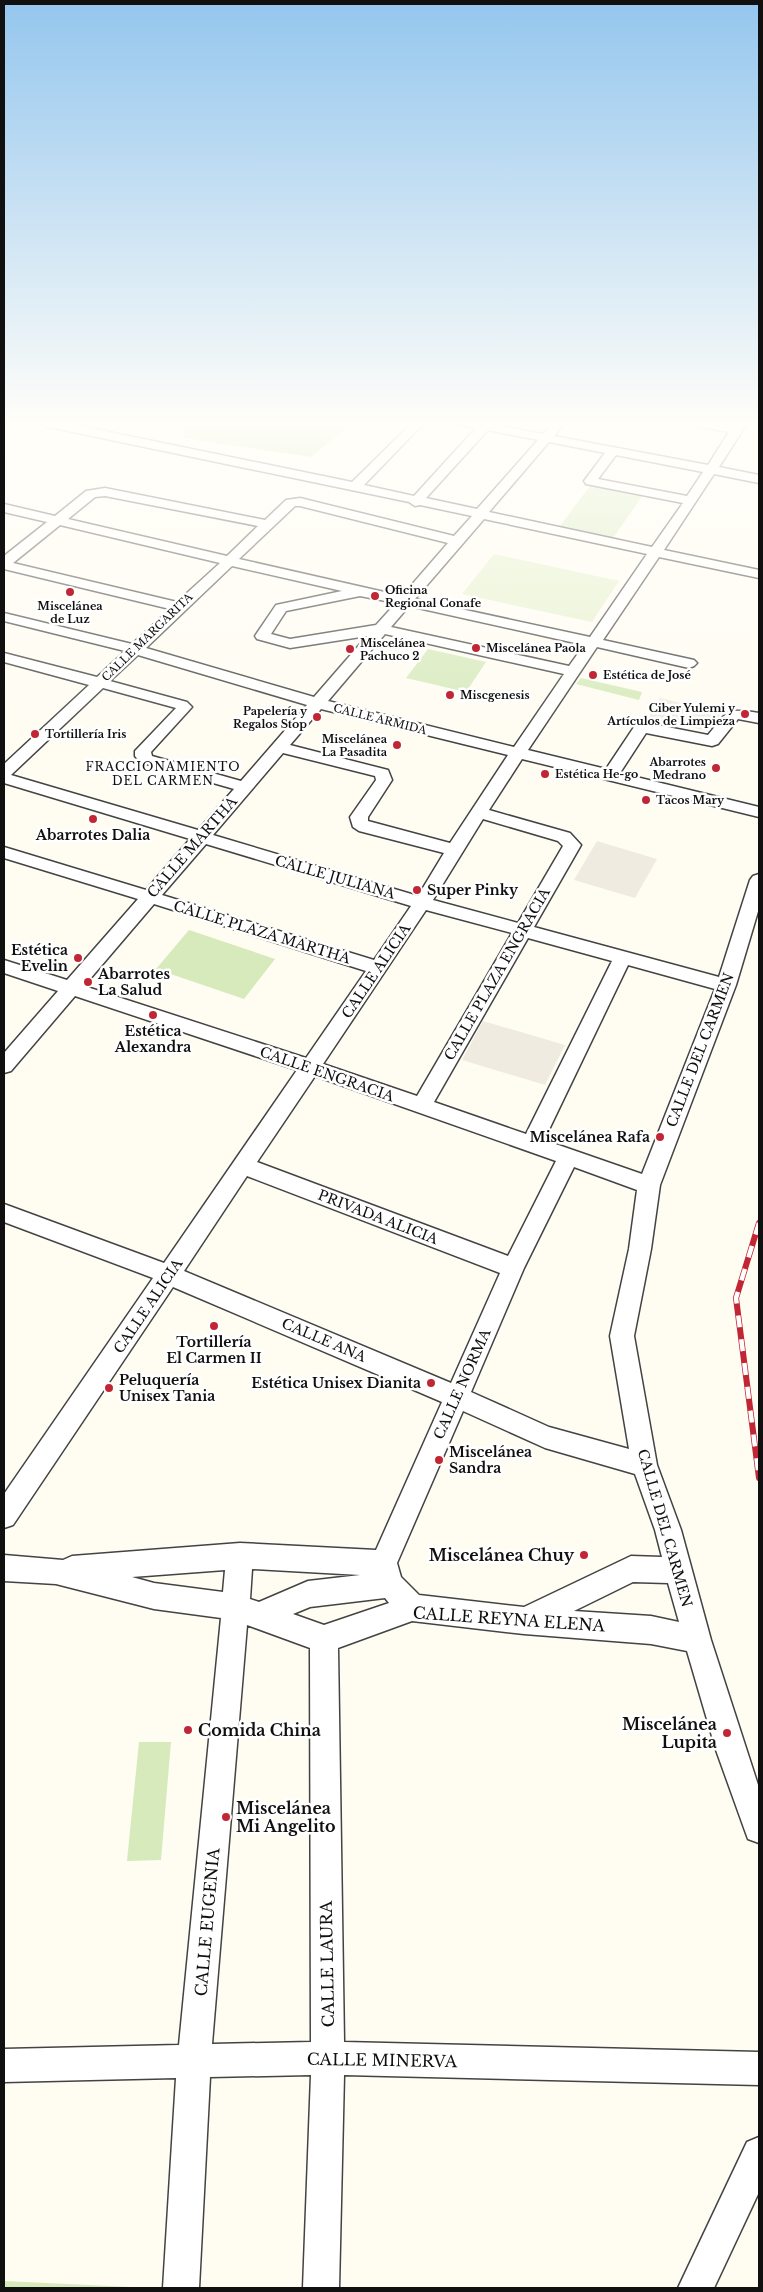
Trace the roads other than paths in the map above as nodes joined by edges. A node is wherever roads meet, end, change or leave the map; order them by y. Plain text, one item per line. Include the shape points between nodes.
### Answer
1 (47, 529) edge
2 (92, 529) edge
3 (261, 529) edge
4 (409, 529) edge
5 (468, 529) edge
6 (541, 529) edge
7 (671, 529) edge
8 (457, 541) junction
9 (656, 553) junction
10 (228, 560) junction
11 (4, 564) edge
12 (759, 574) edge
13 (363, 592) junction
14 (406, 601) junction
15 (178, 607) junction
16 (4, 617) edge
17 (381, 629) junction
18 (593, 643) junction
19 (134, 649) junction
20 (4, 657) edge
21 (689, 664) dead end
22 (574, 672) junction
23 (99, 682) junction
24 (317, 703) junction
25 (759, 718) edge
26 (280, 747) junction
27 (520, 753) junction
28 (4, 773) edge
29 (610, 775) junction
30 (4, 778) edge
31 (245, 787) junction
32 (759, 812) edge
33 (479, 813) junction
34 (201, 837) junction
35 (569, 848) junction
36 (454, 850) junction
37 (4, 852) edge
38 (586, 859) dead end
39 (759, 880) edge
40 (150, 897) junction
41 (422, 903) junction
42 (521, 929) junction
43 (623, 957) junction
44 (4, 966) edge
45 (376, 967) junction
46 (726, 985) junction
47 (70, 988) junction
48 (4, 1066) edge
49 (311, 1067) junction
50 (421, 1107) junction
51 (531, 1144) junction
52 (570, 1158) junction
53 (243, 1166) junction
54 (649, 1185) junction
55 (4, 1213) edge
56 (513, 1268) junction
57 (170, 1276) junction
58 (457, 1397) junction
59 (644, 1466) junction
60 (4, 1516) edge
61 (240, 1556) junction
62 (4, 1568) edge
63 (678, 1570) junction
64 (56, 1571) junction
65 (387, 1574) junction
66 (412, 1608) junction
67 (248, 1611) junction
68 (524, 1621) junction
69 (324, 1639) junction
70 (697, 1640) junction
71 (759, 1828) edge
72 (328, 2058) junction
73 (194, 2062) junction
74 (4, 2066) edge
75 (759, 2069) edge
76 (759, 2154) edge
77 (181, 2288) edge
78 (321, 2288) edge
79 (696, 2288) edge

1 - 11 street
2 - 10 street
3 - 10 street, CALLE MARGARITA
4 - 8 street, CALLE MARGARITA
5 - 8 street, CALLE MARTHA
6 - 9 street
7 - 9 street, CALLE ALICIA
8 - 14 street, CALLE MARTHA
9 - 12 street
9 - 18 street, CALLE ALICIA
10 - 13 street
10 - 15 street, CALLE MARGARITA
11 - 15 street
13 - 14 street
13 - 17 street via 282,608 262,636 290,644
14 - 17 street, CALLE MARTHA
14 - 18 street
15 - 19 street, CALLE MARGARITA
16 - 19 street, CALLE ARMIDA
17 - 22 street
17 - 24 street, CALLE MARTHA
18 - 21 street
18 - 22 street, CALLE ALICIA
19 - 23 street, CALLE MARGARITA
19 - 24 street, CALLE ARMIDA
20 - 23 street
22 - 27 street, CALLE ALICIA
23 - 28 street, CALLE MARGARITA
23 - 31 street via 181,704 184,708 143,751 146,759
24 - 26 street, CALLE MARTHA
24 - 27 street, CALLE ARMIDA
25 - 29 street via 734,714 712,741 662,725 639,729
26 - 31 street, CALLE MARTHA
26 - 36 street via 382,773 384,780 359,817 359,823
27 - 29 street, CALLE ARMIDA
27 - 33 street, CALLE ALICIA
29 - 32 street, CALLE ARMIDA
30 - 34 street, CALLE JULIANA
31 - 34 street, CALLE MARTHA
33 - 35 street via 564,837
33 - 36 street, CALLE ALICIA
34 - 40 street, CALLE MARTHA
34 - 41 street, CALLE JULIANA
35 - 38 street
35 - 42 street, CALLE PLAZA ENGRACIA
36 - 41 street, CALLE ALICIA
37 - 40 street, CALLE PLAZA MARTHA
39 - 46 street, CALLE DEL CARMEN
40 - 45 street, CALLE PLAZA MARTHA
40 - 47 street, CALLE MARTHA
41 - 42 street, CALLE JULIANA
41 - 45 street, CALLE ALICIA
42 - 43 street, CALLE JULIANA
42 - 50 street, CALLE PLAZA ENGRACIA
43 - 46 street, CALLE JULIANA
43 - 51 street
44 - 47 street, CALLE ENGRACIA
45 - 49 street, CALLE ALICIA
46 - 54 street, CALLE DEL CARMEN
47 - 48 street, CALLE MARTHA
47 - 49 street, CALLE ENGRACIA
49 - 50 street, CALLE ENGRACIA
49 - 53 street, CALLE ALICIA
50 - 51 street, CALLE ENGRACIA
51 - 52 street, CALLE ENGRACIA
52 - 54 street, CALLE ENGRACIA
52 - 56 street, CALLE NORMA
53 - 56 street, PRIVADA ALICIA
53 - 57 street, CALLE ALICIA
54 - 59 street, CALLE DEL CARMEN via 622,1336
55 - 57 street, CALLE ANA
56 - 58 street, CALLE NORMA
57 - 58 street, CALLE ANA
57 - 60 street, CALLE ALICIA
58 - 59 street, CALLE ANA via 545,1437
58 - 65 street, CALLE NORMA
59 - 63 street, CALLE DEL CARMEN via 668,1530
61 - 64 street
61 - 65 street
61 - 67 street, CALLE EUGENIA
62 - 64 street
63 - 68 street via 631,1569
63 - 70 street, CALLE DEL CARMEN
64 - 67 street via 154,1596
65 - 66 street
65 - 67 street
66 - 68 street, CALLE REYNA ELENA
66 - 69 street, CALLE REYNA ELENA
67 - 69 street
67 - 73 street, CALLE EUGENIA
68 - 70 street, CALLE REYNA ELENA via 652,1630
69 - 72 street, CALLE LAURA
70 - 71 street, CALLE DEL CARMEN
72 - 73 street, CALLE MINERVA
72 - 75 street, CALLE MINERVA
72 - 78 street, CALLE LAURA
73 - 74 street, CALLE MINERVA
73 - 77 street, CALLE EUGENIA
76 - 79 street

